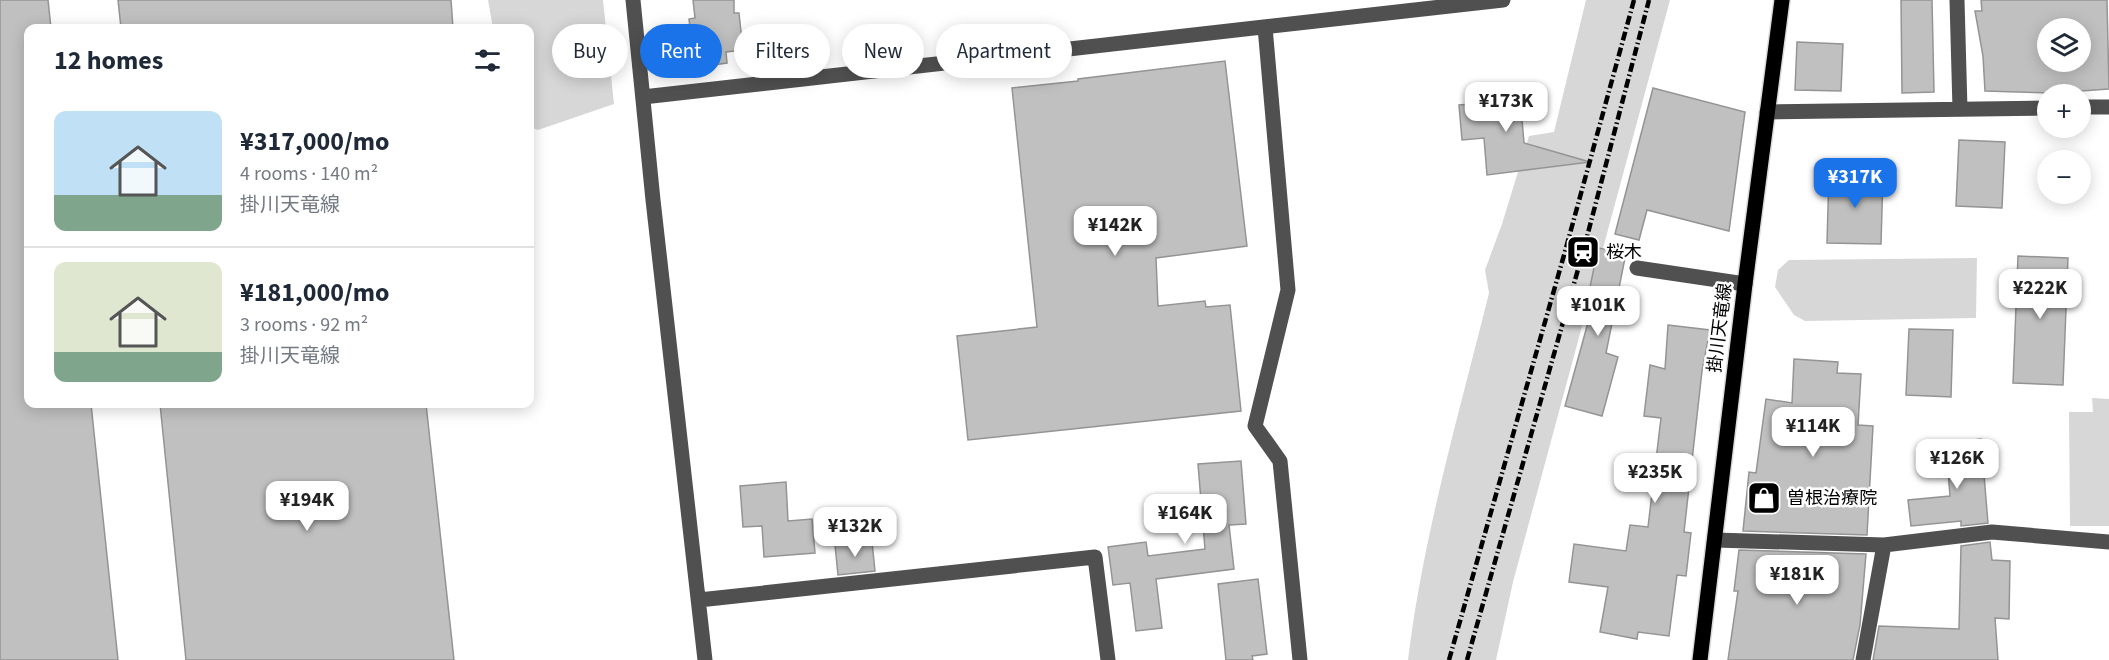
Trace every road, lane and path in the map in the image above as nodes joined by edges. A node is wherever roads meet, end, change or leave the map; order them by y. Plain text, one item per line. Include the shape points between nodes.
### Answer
1 (633, 0) edge
2 (1503, 0) edge
3 (1782, 0) edge
4 (1957, 0) edge
5 (1264, 27) junction
6 (643, 97) junction
7 (2091, 107) edge
8 (2109, 107) edge
9 (2037, 108) edge
10 (1960, 109) junction
11 (1767, 112) junction
12 (1637, 268) dead end
13 (1745, 284) junction
14 (1715, 540) junction
15 (2109, 542) edge
16 (1884, 544) junction
17 (699, 600) junction
18 (705, 660) edge
19 (1108, 660) edge
20 (1300, 660) edge
21 (1700, 660) edge
22 (1863, 660) edge

1 - 6 street
2 - 5 street
3 - 11 main road, 掛川天竜線
4 - 10 street
5 - 6 street
5 - 20 street via 1288,290 1255,426 1280,461
6 - 17 street
7 - 8 street
9 - 10 street
10 - 11 street
11 - 13 main road, 掛川天竜線
12 - 13 street
13 - 14 main road, 掛川天竜線
14 - 16 street
14 - 21 main road, 掛川天竜線
15 - 16 street via 1992,532
16 - 22 street
17 - 18 street
17 - 19 street via 1095,556

